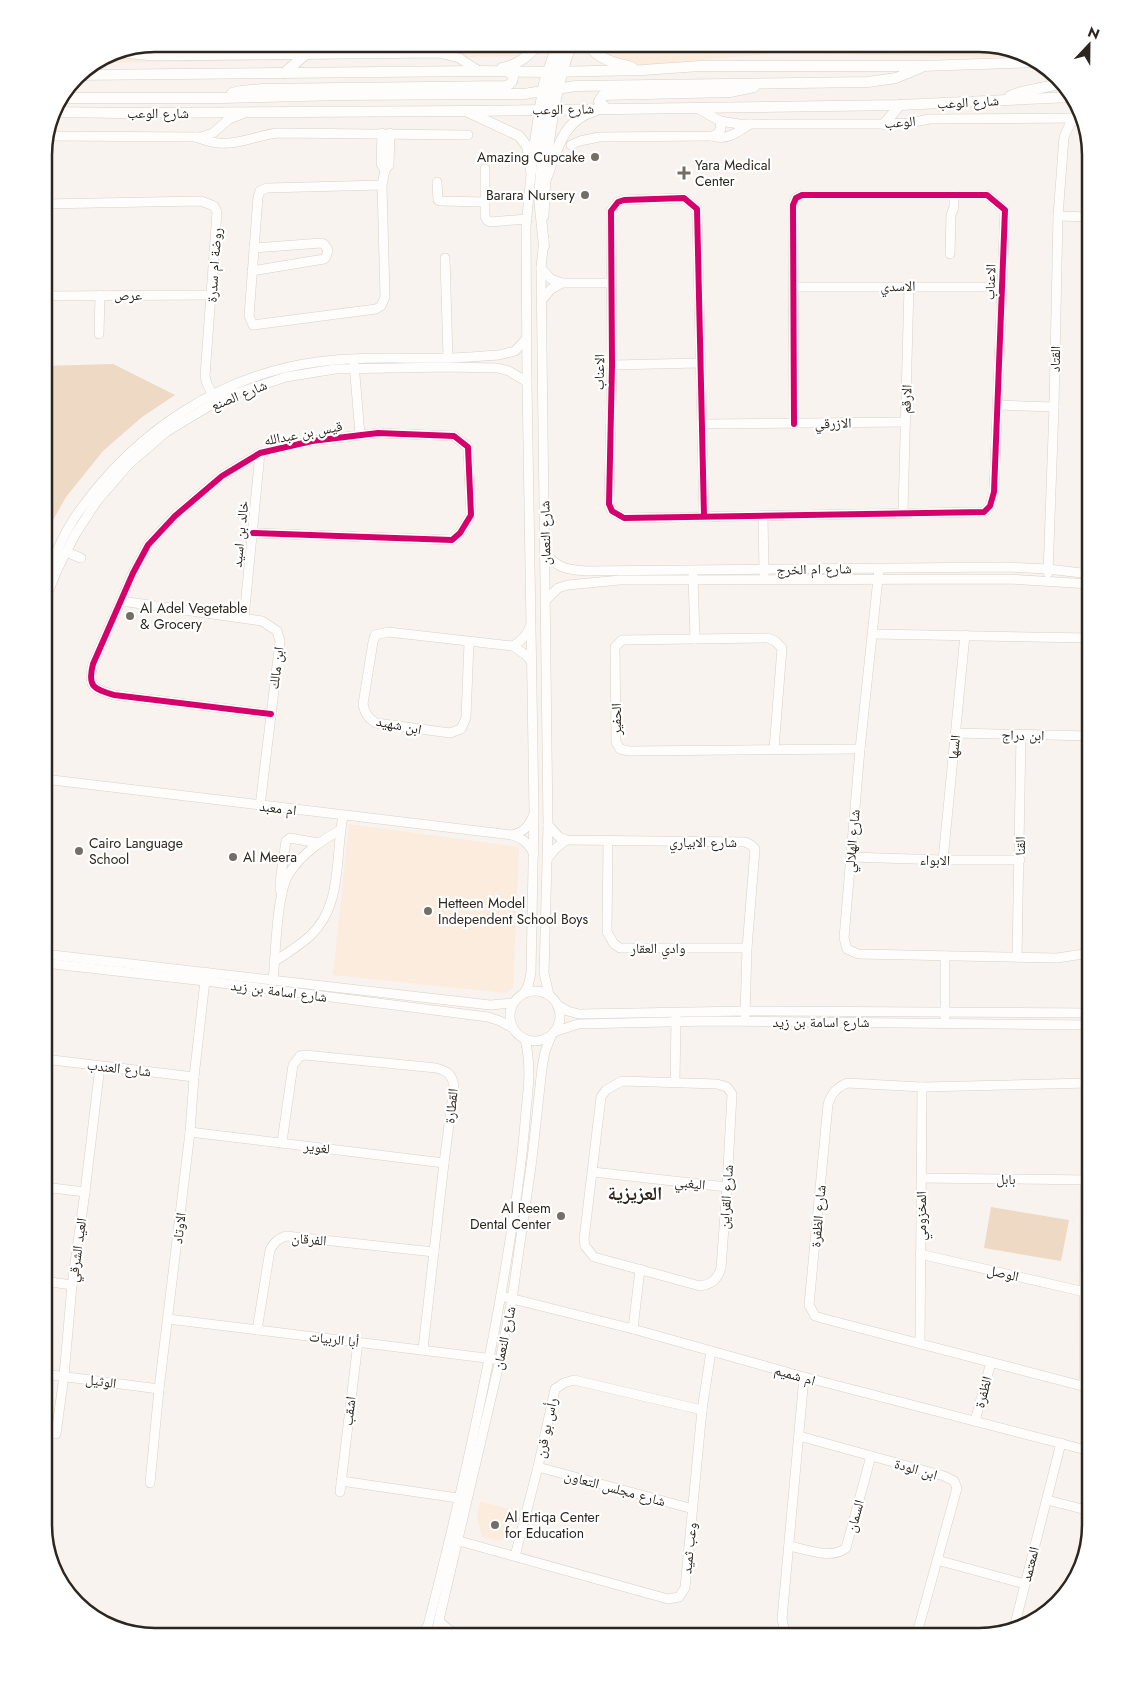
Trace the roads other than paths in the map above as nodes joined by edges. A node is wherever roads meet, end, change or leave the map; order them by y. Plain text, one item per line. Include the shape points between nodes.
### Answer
1 (531, 53) edge
2 (556, 53) edge
3 (560, 53) edge
4 (567, 53) edge
5 (596, 53) edge
6 (134, 54) edge
7 (305, 55) junction
8 (1023, 63) edge
9 (923, 66) junction
10 (643, 70) junction
11 (479, 71) junction
12 (509, 72) junction
13 (555, 72) junction
14 (284, 73) junction
15 (91, 76) edge
16 (762, 84) junction
17 (1053, 85) edge
18 (551, 90) junction
19 (1063, 97) edge
20 (70, 98) edge
21 (222, 98) junction
22 (999, 100) junction
23 (900, 105) junction
24 (606, 108) junction
25 (697, 108) junction
26 (548, 110) junction
27 (465, 111) junction
28 (62, 112) edge
29 (250, 112) junction
30 (1054, 118) junction
31 (1075, 118) edge
32 (1075, 120) edge
33 (720, 121) junction
34 (750, 124) junction
35 (884, 124) junction
36 (217, 128) junction
37 (386, 133) junction
38 (468, 134) dead end
39 (54, 136) edge
40 (712, 136) junction
41 (195, 137) junction
42 (1064, 137) junction
43 (233, 142) junction
44 (571, 145) dead end
45 (485, 169) dead end
46 (531, 171) junction
47 (546, 179) junction
48 (437, 182) dead end
49 (382, 185) junction
50 (954, 195) junction
51 (485, 202) junction
52 (53, 204) edge
53 (1058, 216) junction
54 (1082, 217) edge
55 (527, 219) junction
56 (544, 246) junction
57 (254, 248) junction
58 (950, 254) dead end
59 (445, 258) dead end
60 (541, 268) junction
61 (252, 271) junction
62 (562, 283) junction
63 (612, 283) junction
64 (793, 286) junction
65 (909, 286) junction
66 (1002, 286) junction
67 (100, 295) junction
68 (212, 295) junction
69 (53, 296) edge
70 (542, 301) junction
71 (99, 334) dead end
72 (527, 338) junction
73 (448, 358) junction
74 (700, 363) junction
75 (354, 364) junction
76 (612, 365) junction
77 (527, 382) junction
78 (214, 398) junction
79 (998, 405) junction
80 (1054, 408) junction
81 (905, 422) junction
82 (702, 424) junction
83 (794, 424) junction
84 (360, 435) junction
85 (260, 453) junction
86 (903, 512) junction
87 (704, 516) junction
88 (763, 516) junction
89 (252, 533) junction
90 (66, 552) junction
91 (545, 552) junction
92 (81, 558) dead end
93 (53, 560) edge
94 (879, 569) junction
95 (1048, 569) junction
96 (1082, 573) edge
97 (693, 575) junction
98 (764, 575) junction
99 (879, 579) junction
100 (1048, 581) junction
101 (53, 582) edge
102 (1082, 583) edge
103 (546, 600) junction
104 (121, 601) junction
105 (244, 618) junction
106 (531, 625) junction
107 (873, 634) junction
108 (965, 635) junction
109 (1082, 638) edge
110 (695, 639) junction
111 (469, 642) junction
112 (513, 646) junction
113 (532, 662) junction
114 (271, 714) junction
115 (955, 733) junction
116 (1021, 735) junction
117 (1082, 736) edge
118 (774, 749) junction
119 (860, 749) junction
120 (53, 781) edge
121 (260, 806) junction
122 (534, 812) junction
123 (343, 816) junction
124 (548, 825) junction
125 (340, 830) junction
126 (512, 835) junction
127 (566, 840) junction
128 (608, 842) junction
129 (318, 843) junction
130 (534, 855) junction
131 (851, 857) junction
132 (548, 858) junction
133 (943, 860) junction
134 (1020, 860) junction
135 (282, 894) junction
136 (746, 948) junction
137 (1082, 954) edge
138 (52, 955) edge
139 (945, 956) junction
140 (1017, 957) junction
141 (275, 961) junction
142 (52, 964) edge
143 (206, 977) junction
144 (273, 980) junction
145 (524, 993) junction
146 (549, 995) junction
147 (513, 1003) junction
148 (557, 1005) junction
149 (745, 1011) junction
150 (675, 1012) junction
151 (1082, 1013) edge
152 (945, 1014) junction
153 (745, 1021) junction
154 (676, 1022) junction
155 (945, 1024) junction
156 (1082, 1025) edge
157 (513, 1028) junction
158 (552, 1034) junction
159 (525, 1039) junction
160 (52, 1060) edge
161 (100, 1066) junction
162 (194, 1077) junction
163 (675, 1082) junction
164 (1082, 1083) edge
165 (922, 1087) junction
166 (190, 1132) junction
167 (282, 1142) junction
168 (444, 1163) junction
169 (593, 1172) junction
170 (921, 1178) junction
171 (1082, 1180) edge
172 (727, 1187) junction
173 (52, 1188) edge
174 (85, 1192) junction
175 (434, 1252) junction
176 (920, 1254) junction
177 (640, 1269) junction
178 (52, 1283) edge
179 (72, 1285) junction
180 (1082, 1292) edge
181 (501, 1296) junction
182 (512, 1299) junction
183 (168, 1318) junction
184 (633, 1329) junction
185 (257, 1330) junction
186 (358, 1342) junction
187 (920, 1344) junction
188 (423, 1349) junction
189 (711, 1351) junction
190 (489, 1359) junction
191 (500, 1360) junction
192 (991, 1362) junction
193 (52, 1375) edge
194 (64, 1376) junction
195 (804, 1378) junction
196 (1082, 1386) edge
197 (159, 1389) junction
198 (702, 1410) junction
199 (975, 1421) junction
200 (56, 1434) dead end
201 (799, 1436) junction
202 (1062, 1443) junction
203 (1082, 1448) edge
204 (871, 1456) junction
205 (538, 1467) junction
206 (341, 1481) junction
207 (150, 1483) dead end
208 (340, 1492) dead end
209 (468, 1496) junction
210 (458, 1498) junction
211 (1047, 1500) junction
212 (693, 1509) junction
213 (1082, 1509) edge
214 (453, 1540) junction
215 (788, 1546) junction
216 (515, 1556) junction
217 (938, 1560) junction
218 (1025, 1584) junction
219 (439, 1620) junction
220 (1016, 1622) edge
221 (429, 1623) junction
222 (426, 1628) edge
223 (428, 1628) edge
224 (437, 1628) edge
225 (447, 1628) edge
226 (784, 1628) edge
227 (919, 1628) edge

1 - 11 main road via 511,66
2 - 13 street
3 - 13 main road
4 - 13 street
5 - 10 main road
6 - 7 street
7 - 11 street via 439,53 459,58
7 - 14 main road
8 - 9 main road
9 - 10 main road via 700,66
9 - 16 main road via 878,82
10 - 13 main road
11 - 12 main road
11 - 14 main road
12 - 13 main road
12 - 21 main road via 513,80 506,86 257,89
13 - 18 main road via 550,79
13 - 18 main road via 558,81
14 - 15 main road
16 - 18 main road via 576,86
16 - 24 main road via 730,92 604,95 599,101
17 - 22 main road
18 - 21 main road via 516,94
18 - 26 main road
19 - 22 main road, شارع الوعب
20 - 21 main road
22 - 23 main road, شارع الوعب
23 - 25 main road, شارع الوعب
23 - 35 main road
24 - 25 main road, شارع الوعب
24 - 26 main road, شارع الوعب
24 - 47 main road via 580,117 570,125
25 - 33 street, الوعب
26 - 27 main road, شارع الوعب
26 - 46 street, شارع النعمان
26 - 47 street, شارع النعمان
26 - 56 main road via 539,198
27 - 29 main road, شارع الوعب
27 - 46 main road via 519,136 528,146
28 - 29 main road, شارع الوعب
29 - 36 street via 229,118
30 - 31 street, الوعب
30 - 35 street, الوعب via 930,119
30 - 42 street
32 - 42 street
33 - 34 street, الوعب
33 - 40 street via 719,132
34 - 35 street, الوعب
34 - 40 street via 727,137
36 - 41 street via 207,135
36 - 43 street via 221,137
37 - 38 street
37 - 43 street via 278,133
37 - 49 street via 389,165
39 - 41 street
40 - 44 street via 604,136
41 - 43 street via 214,143
42 - 53 street, القتاد
45 - 51 street
46 - 55 street, شارع النعمان
47 - 56 street, شارع النعمان
48 - 51 street via 440,201
49 - 57 street via 267,188 260,191
49 - 61 street via 382,306 253,325 249,316
50 - 58 street
50 - 64 street, الاعناب via 802,195 796,198 793,205
50 - 66 street, الاعناب via 987,195 1005,210
51 - 55 street via 485,216 490,222
52 - 68 street, روضة ام سدرة via 201,202 214,206 217,212
53 - 54 street
53 - 80 street, القتاد
55 - 72 street, شارع النعمان
56 - 60 street, شارع النعمان
57 - 61 street
57 - 61 street via 320,243 328,250 324,259
59 - 73 street
60 - 62 street via 551,279
60 - 70 street, شارع النعمان
62 - 63 street
62 - 70 street via 551,288
63 - 74 street, الاعناب via 611,210 618,202 684,198 691,203 697,209
63 - 76 street, الاعناب
64 - 65 street, الاسدي
64 - 83 street, الاعناب
65 - 66 street, الاسدي
65 - 81 street, الارقم
66 - 79 street, الاعناب
67 - 68 street, عرص
67 - 69 street, عرص
67 - 71 street
68 - 78 street, روضة ام سدرة via 205,376
70 - 91 street, شارع النعمان
72 - 73 street, شارع الصنع via 515,351
72 - 77 street, شارع النعمان
73 - 75 street, شارع الصنع
74 - 76 street, الاعناب
74 - 82 street, الاعناب
75 - 77 street, شارع الصنع via 497,368 510,371
75 - 78 street, شارع الصنع via 317,362 275,371 245,380
75 - 84 street, قيس بن عبدالله
76 - 87 street, الاعناب via 608,504 612,511 624,518
77 - 106 street, شارع النعمان
78 - 90 street, شارع الصنع via 166,432 130,464 97,501
78 - 93 street, شارع الصنع via 164,423 112,469 79,511
79 - 80 street
79 - 86 street, الاعناب via 994,492 990,506 984,512
80 - 95 street, القتاد
81 - 83 street, الازرقي
81 - 86 street, الارقم
82 - 83 street, الازرقي
82 - 87 street, الاعناب
84 - 85 street, قيس بن عبدالله via 312,441
84 - 89 street, قيس بن عبدالله via 454,436 468,447 470,515 460,533 452,540
85 - 89 street, خالد بن اسيد
85 - 104 street, قيس بن عبدالله via 222,476 175,516 148,545
86 - 88 street, الاعناب
87 - 88 street, الاعناب
88 - 98 street
89 - 105 street, خالد بن اسيد
90 - 92 street
90 - 101 street, شارع الصنع
91 - 97 street, شارع ام الخرج via 558,566 568,569
91 - 103 street, شارع النعمان
94 - 95 street, شارع ام الخرج
94 - 98 street, شارع ام الخرج
94 - 99 street, شارع الهلالي
95 - 96 street, شارع ام الخرج
95 - 100 street, القتاد
97 - 98 street, شارع ام الخرج
97 - 103 street, شارع ام الخرج via 568,585 558,588
97 - 110 street
98 - 99 street, شارع ام الخرج
99 - 100 street, شارع ام الخرج
99 - 107 street, شارع الهلالي
100 - 102 street, شارع ام الخرج
103 - 124 street, شارع النعمان
104 - 105 street, ابن مالك
104 - 114 street, قيس بن عبدالله via 102,641 90,677 93,685 114,695
105 - 114 street, ابن مالك via 269,625 280,641
106 - 112 street via 528,633
106 - 113 street, شارع النعمان
107 - 108 street
107 - 119 street, شارع الهلالي
108 - 109 street
108 - 115 street, السها
110 - 118 street, الحفير via 768,638 782,648
110 - 118 street, الحفير via 622,640 616,647 616,742 620,749
111 - 111 street, ابن شهيد via 388,632 375,636 363,704 369,719 376,724 450,733 461,729 466,718
111 - 112 street, ابن شهيد
112 - 113 street
113 - 122 street, شارع النعمان
114 - 121 street, ابن مالك
115 - 116 street, ابن دراج
115 - 133 street, السها
116 - 117 street, ابن دراج
116 - 134 street, القنا
118 - 119 street, الحفير
119 - 131 street, شارع الهلالي
120 - 121 street, ام معبد
121 - 123 street, ام معبد
122 - 126 street via 528,827
122 - 130 street, شارع النعمان
123 - 125 street
123 - 126 street, ام معبد
124 - 127 street
124 - 132 street, شارع النعمان
125 - 129 street
125 - 141 street via 334,891 326,915 310,936
126 - 130 street, ام معبد via 523,839
127 - 128 street, شارع الابياري
127 - 132 street
128 - 136 street, وادي العقار via 607,932 614,944 620,948
128 - 136 street, شارع الابياري via 745,842 751,845 755,849
129 - 135 street via 289,874
129 - 135 street via 292,838 286,841 280,882
130 - 145 street, شارع النعمان via 531,974
131 - 133 street, الابواء
131 - 139 street, شارع الهلالي via 844,938 847,949 858,954
132 - 146 street, شارع النعمان via 544,973
133 - 134 street, الابواء
134 - 140 street, القنا
135 - 141 street
136 - 149 street, شارع الابياري
137 - 140 street, شارع الهلالي via 1057,958
138 - 143 street, شارع اسامة بن زيد
139 - 140 street, شارع الهلالي
139 - 152 street
141 - 144 street
142 - 143 street, شارع اسامة بن زيد
143 - 144 street, شارع اسامة بن زيد
143 - 157 street, شارع اسامة بن زيد via 488,1017
143 - 162 street, الاوتاد
144 - 147 street, شارع اسامة بن زيد via 490,1005
145 - 146 street via 537,991
145 - 147 street
146 - 148 street
147 - 157 street via 510,1016
148 - 150 street, شارع اسامة بن زيد via 579,1014
148 - 158 street via 560,1019
149 - 150 street, شارع اسامة بن زيد
149 - 152 street, شارع اسامة بن زيد
149 - 153 street, شارع الابياري
150 - 154 street
151 - 152 street, شارع اسامة بن زيد
152 - 155 street
153 - 154 street, شارع اسامة بن زيد
153 - 155 street, شارع اسامة بن زيد
154 - 158 street, شارع اسامة بن زيد via 578,1024
154 - 163 street
155 - 156 street, شارع اسامة بن زيد
157 - 159 street
158 - 159 street via 538,1041
158 - 182 street, شارع النعمان via 544,1060
159 - 181 street, شارع النعمان via 530,1068 523,1151
160 - 161 street, شارع العندب
161 - 162 street, شارع العندب
161 - 174 street, العيد الشرقي
162 - 166 street, الاوتاد
163 - 169 street, شارع القراين via 622,1081 606,1090 602,1097
163 - 172 street, شارع القراين via 717,1084 727,1087 732,1094
164 - 165 street, شارع الظفرة
165 - 170 street, المخزومي
165 - 187 street, شارع الظفرة via 847,1084 832,1094 828,1104 809,1305 815,1316
166 - 167 street, لغوير
166 - 183 street, الاوتاد
167 - 168 street, لغوير
167 - 168 street, القطارة via 293,1065 300,1056 436,1068 450,1074 454,1086
168 - 175 street, القطارة
169 - 172 street, اليغبي
169 - 177 street, شارع القراين via 585,1246 594,1257
170 - 171 street, بابل
170 - 176 street, المخزومي
172 - 177 street, شارع القراين via 721,1268 714,1281 700,1286
173 - 174 street
174 - 179 street, العيد الشرقي
175 - 185 street, الفرقان via 286,1236 279,1239 270,1250
175 - 188 street, القطارة
176 - 180 street, الوصل
176 - 187 street, المخزومي
177 - 184 street
178 - 179 street
179 - 194 street, العيد الشرقي
181 - 182 street, ام شميم
181 - 190 street, شارع النعمان
182 - 184 street, ام شميم
182 - 191 street, شارع النعمان
183 - 185 street, أبا الربيات
183 - 197 street, الاوتاد
184 - 189 street, ام شميم
185 - 186 street, أبا الربيات
186 - 188 street, أبا الربيات
186 - 206 street, اشقب
187 - 192 street, شارع الظفرة
188 - 190 street, أبا الربيات
189 - 195 street, ام شميم
189 - 198 street, وعب ثميد
190 - 191 street, أبا الربيات
190 - 210 street, شارع النعمان
191 - 209 street, شارع النعمان
192 - 196 street, شارع الظفرة
192 - 199 street, الظفرة
193 - 194 street, الوثيل
194 - 197 street, الوثيل
194 - 200 street, العيد الشرقي
195 - 199 street, ام شميم
195 - 201 street
197 - 207 street, الاوتاد
198 - 205 street, رأس بو قرن via 574,1380 564,1383 555,1389
198 - 212 street, وعب ثميد
199 - 202 street, ام شميم
201 - 204 street, ابن الودة
201 - 215 street
202 - 203 street, ام شميم
202 - 211 street, المعتمد
204 - 215 street, السمان via 846,1548 829,1554
204 - 217 street, ابن الودة via 954,1481 957,1488
205 - 212 street, شارع مجلس التعاون
205 - 216 street, رأس بو قرن
206 - 208 street, اشقب
206 - 210 street
209 - 210 street
209 - 214 street, شارع النعمان
210 - 214 street, شارع النعمان
211 - 213 street
211 - 218 street, المعتمد
212 - 216 street, وعب ثميد via 685,1588 679,1597 668,1599
214 - 216 street, وعب ثميد
214 - 219 street, شارع النعمان
214 - 221 street, شارع النعمان
215 - 226 street via 782,1619
217 - 218 street
217 - 227 street, ابن الودة
218 - 220 street, المعتمد
219 - 224 street, شارع النعمان
219 - 225 street
221 - 222 street
221 - 223 street, شارع النعمان

